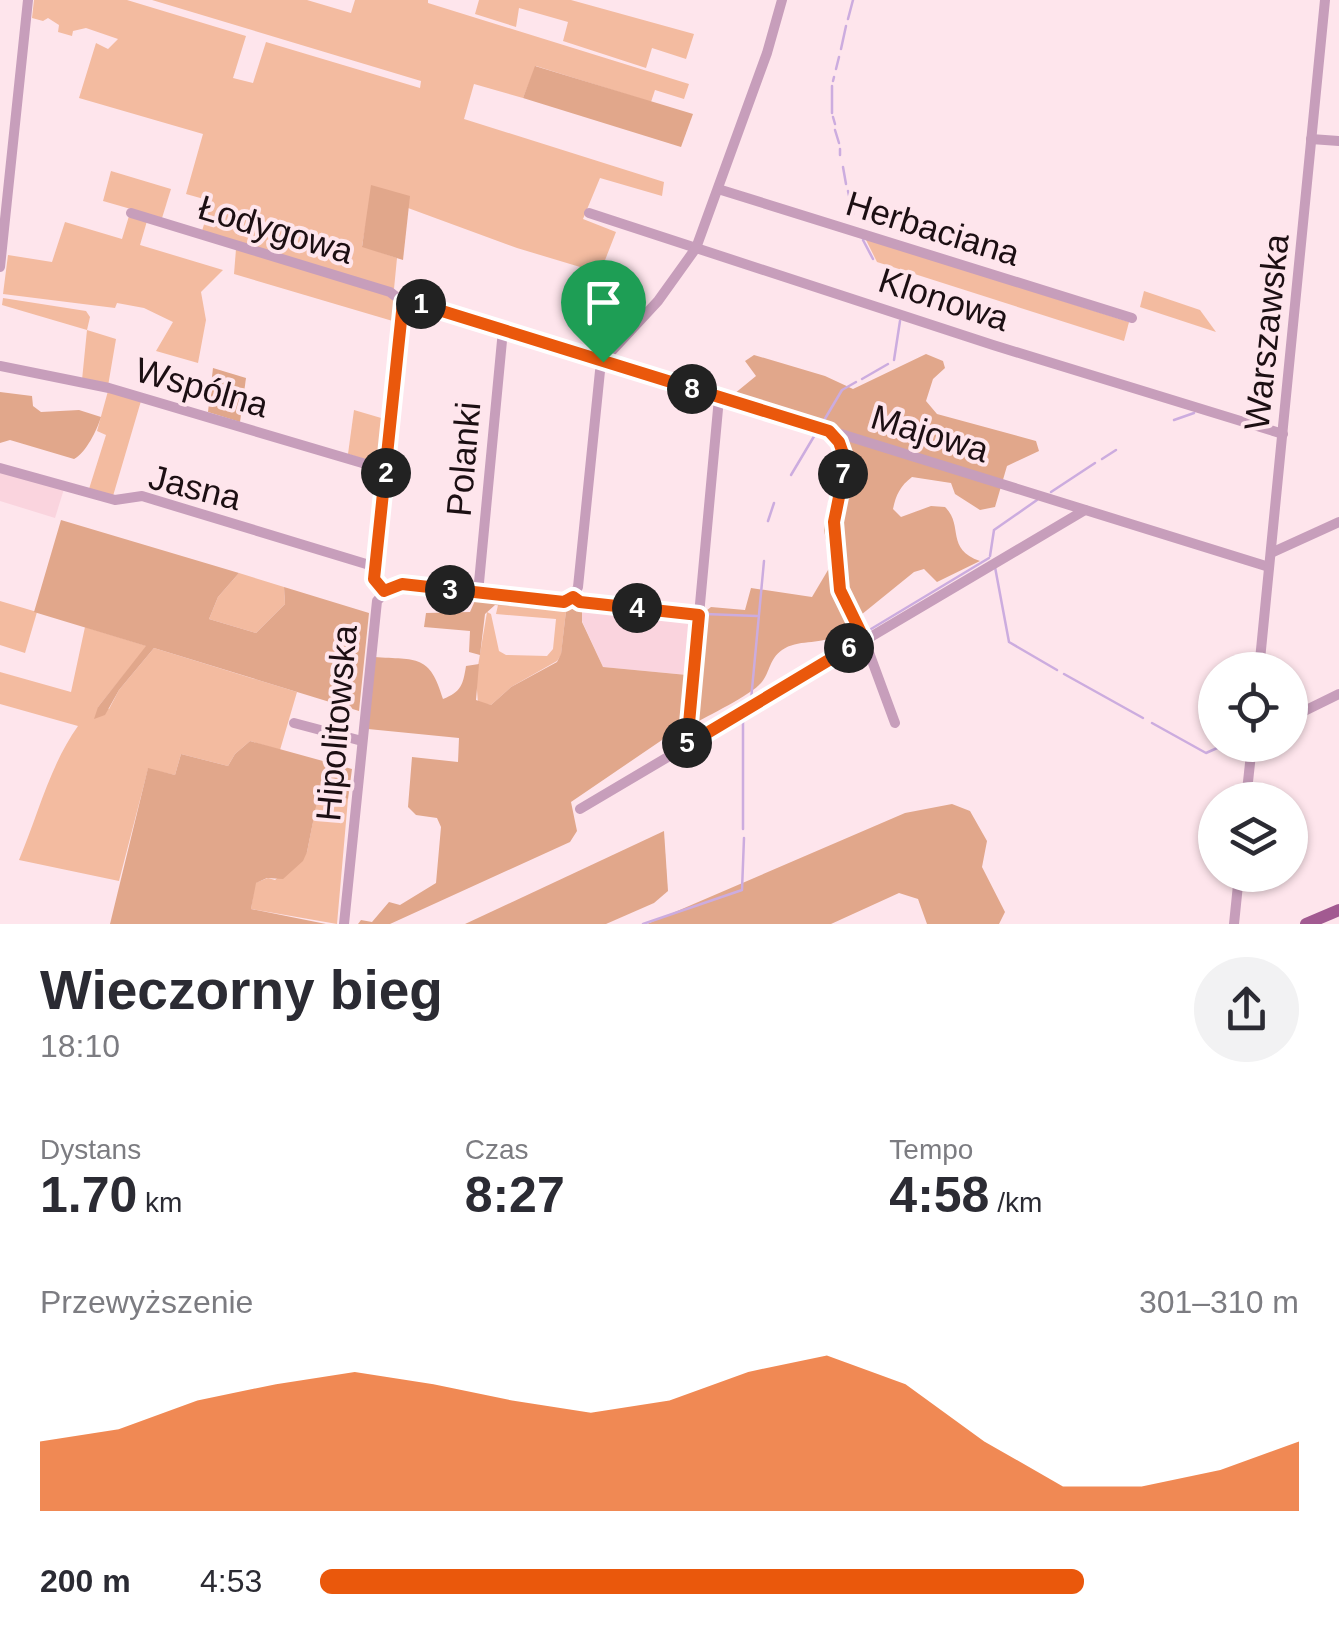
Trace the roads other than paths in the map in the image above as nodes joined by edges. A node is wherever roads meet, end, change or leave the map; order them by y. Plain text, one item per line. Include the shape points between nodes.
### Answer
1 (28, 0) edge
2 (782, 0) edge
3 (1325, 0) edge
4 (1312, 139) junction
5 (1339, 140) edge
6 (6, 163) edge
7 (718, 190) junction
8 (131, 213) dead end
9 (589, 214) dead end
10 (696, 248) junction
11 (0, 263) edge
12 (403, 302) junction
13 (1132, 318) dead end
14 (503, 330) junction
15 (603, 362) junction
16 (0, 366) edge
17 (719, 398) junction
18 (829, 431) junction
19 (1283, 434) junction
20 (0, 468) edge
21 (386, 470) junction
22 (1085, 510) junction
23 (1339, 522) edge
24 (1271, 552) junction
25 (376, 567) junction
26 (1269, 567) junction
27 (384, 591) junction
28 (478, 593) junction
29 (573, 597) junction
30 (699, 615) junction
31 (864, 639) junction
32 (1261, 652) edge
33 (1339, 694) edge
34 (1308, 709) edge
35 (294, 723) dead end
36 (895, 724) dead end
37 (362, 741) junction
38 (687, 745) junction
39 (580, 809) dead end
40 (1237, 892) edge
41 (1339, 910) edge
42 (344, 924) edge
43 (1234, 924) edge
44 (1306, 924) edge

1 - 6 street
2 - 7 street
3 - 4 street, Warszawska
4 - 5 street
4 - 19 street, Warszawska
6 - 11 street
7 - 10 street
7 - 13 street, Herbaciana
8 - 12 street, Łodygowa via 390,292
9 - 10 street, Klonowa
10 - 15 street
10 - 19 street, Klonowa
12 - 14 street, Majowa
12 - 21 street
14 - 15 street, Majowa
14 - 28 street, Polanki
15 - 17 street, Majowa
15 - 29 street
16 - 21 street, Wspólna via 110,388
17 - 18 street, Majowa
17 - 30 street
18 - 22 street, Majowa
18 - 31 street via 846,462 834,522 840,590
19 - 24 street, Warszawska
20 - 25 street, Jasna via 115,500 142,496
21 - 25 street
22 - 26 street, Majowa
22 - 31 street
23 - 24 street
24 - 26 street, Warszawska
25 - 27 street via 374,579
26 - 32 street, Warszawska
27 - 28 street, Hipolitowska via 402,584
27 - 37 street, Hipolitowska via 374,610
28 - 29 street, Hipolitowska via 564,602
29 - 30 street, Hipolitowska
30 - 38 street
31 - 36 street
31 - 38 street
33 - 34 street
35 - 37 street
37 - 42 street, Hipolitowska
38 - 39 street
40 - 43 street
41 - 44 main road

